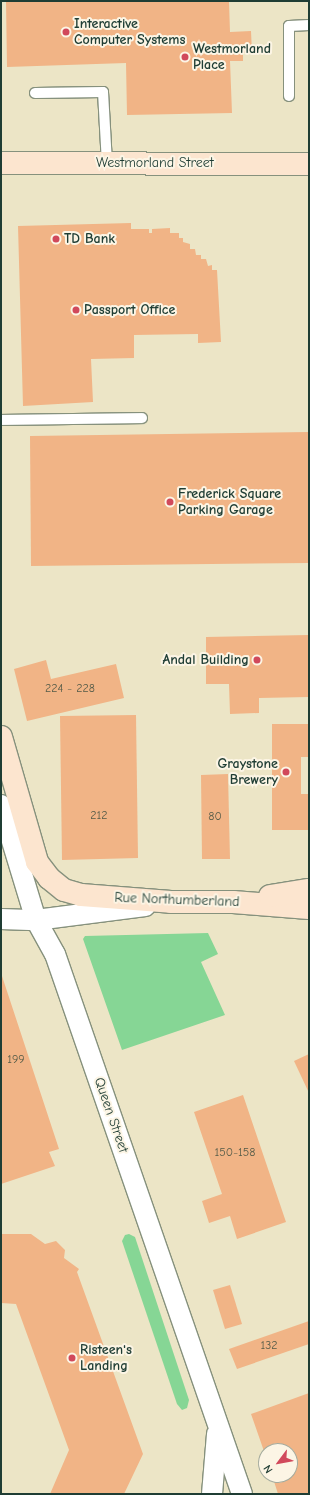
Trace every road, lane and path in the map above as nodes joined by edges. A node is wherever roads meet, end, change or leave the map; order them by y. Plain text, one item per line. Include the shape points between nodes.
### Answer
1 (309, 25) edge
2 (35, 93) dead end
3 (289, 96) dead end
4 (1, 163) edge
5 (107, 163) junction
6 (309, 164) edge
7 (142, 418) dead end
8 (1, 420) edge
9 (1, 737) edge
10 (1, 805) edge
11 (309, 890) edge
12 (171, 902) junction
13 (233, 902) junction
14 (309, 908) edge
15 (1, 919) edge
16 (36, 920) junction
17 (217, 1426) junction
18 (212, 1494) edge
19 (242, 1494) edge

1 - 3 lane via 289,26
2 - 5 lane via 103,92
4 - 5 main road, Westmorland Street
5 - 6 main road, Westmorland Street
7 - 8 lane
9 - 12 main road, Rue Northumberland via 37,862 49,878 64,890 80,895
10 - 16 street, Queen Street
11 - 13 main road
12 - 13 main road, Rue Northumberland
12 - 16 street
13 - 14 main road, Rue Northumberland
15 - 16 street
16 - 17 street, Queen Street via 55,954
17 - 18 street, Queen Street
17 - 19 street, Queen Street

